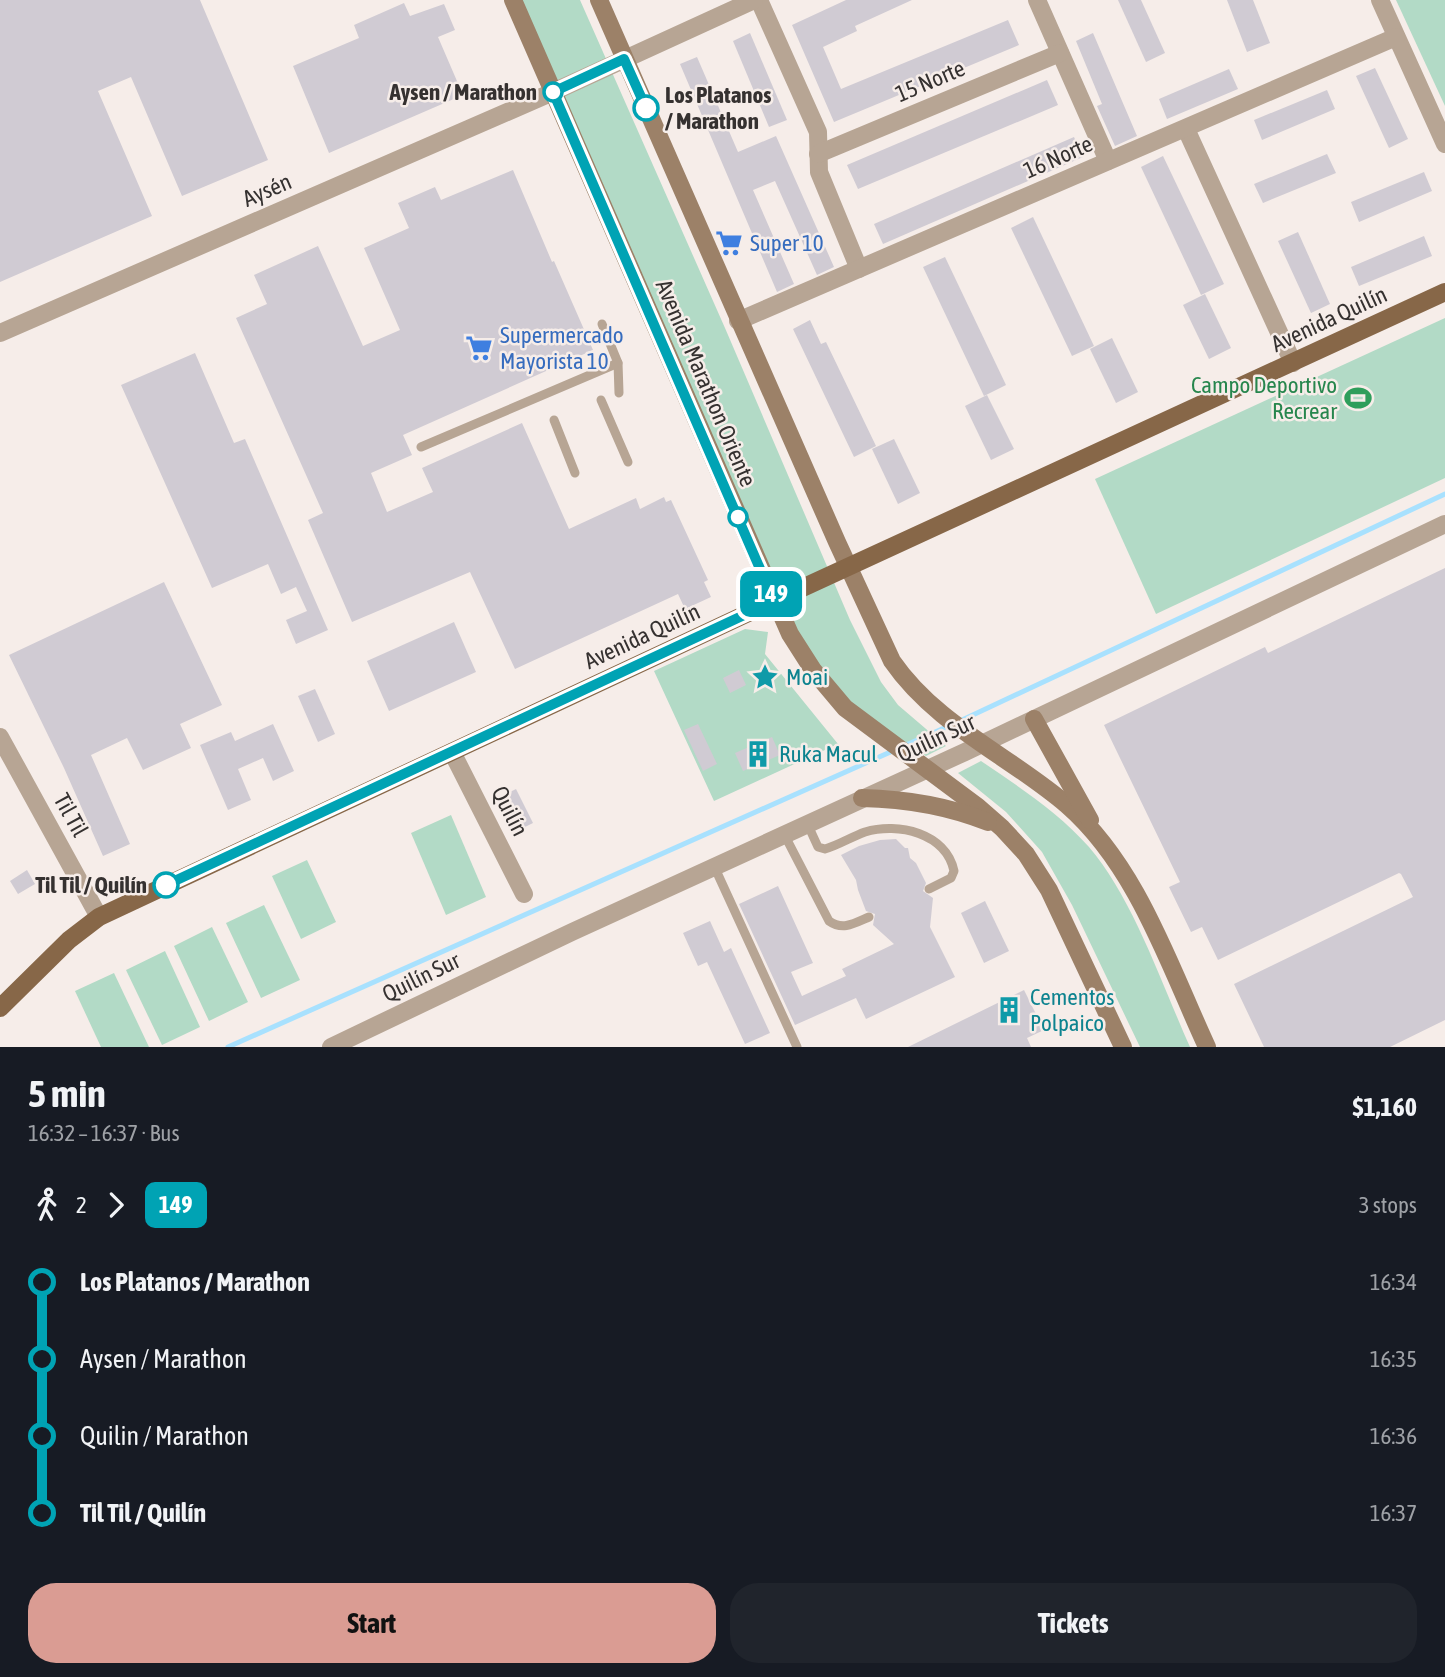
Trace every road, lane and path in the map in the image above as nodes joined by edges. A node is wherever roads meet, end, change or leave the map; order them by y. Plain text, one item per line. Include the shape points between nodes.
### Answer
1 (513, 0) edge
2 (598, 0) edge
3 (757, 0) edge
4 (1037, 0) edge
5 (1380, 0) edge
6 (1396, 37) junction
7 (1060, 53) junction
8 (624, 59) junction
9 (553, 92) junction
10 (1186, 128) junction
11 (1445, 144) edge
12 (818, 154) junction
13 (1108, 161) junction
14 (859, 269) junction
15 (1445, 292) edge
16 (738, 321) junction
17 (602, 324) dead end
18 (0, 333) edge
19 (618, 363) junction
20 (1293, 363) junction
21 (619, 393) dead end
22 (601, 400) dead end
23 (554, 421) dead end
24 (421, 447) dead end
25 (628, 462) dead end
26 (575, 473) dead end
27 (1445, 524) edge
28 (848, 568) junction
29 (774, 601) junction
30 (1034, 719) junction
31 (0, 737) edge
32 (984, 744) junction
33 (452, 751) junction
34 (928, 769) junction
35 (862, 799) junction
36 (807, 823) junction
37 (1002, 828) junction
38 (784, 834) junction
39 (1102, 842) junction
40 (714, 866) junction
41 (929, 889) dead end
42 (524, 894) dead end
43 (99, 916) junction
44 (869, 917) dead end
45 (0, 1008) edge
46 (331, 1047) edge
47 (797, 1047) edge
48 (1123, 1047) edge
49 (1207, 1047) edge

1 - 9 main road, Avenida Marathon Oriente
2 - 8 main road
3 - 8 street, Aysén
3 - 12 street via 818,132
4 - 7 street
5 - 6 street
6 - 10 street, 16 Norte
6 - 11 street
7 - 12 street, 15 Norte
7 - 13 street
8 - 9 street, Aysén
8 - 16 main road
9 - 18 street, Aysén
9 - 29 main road, Avenida Marathon Oriente
10 - 13 street, 16 Norte
10 - 20 street
12 - 14 street via 819,172
13 - 14 street, 16 Norte
14 - 16 street, 16 Norte
15 - 20 main road, Avenida Quilín
16 - 28 main road
17 - 19 lane
19 - 21 lane
19 - 24 lane
20 - 28 main road, Avenida Quilín
22 - 25 lane
23 - 26 lane
27 - 30 street, Quilín Sur
28 - 29 main road, Avenida Quilín
28 - 32 main road via 892,661 937,711
29 - 33 main road, Avenida Quilín
29 - 34 main road, Avenida Marathon Oriente via 813,670 845,708
30 - 32 street, Quilín Sur
30 - 39 main road
31 - 43 street, Til Til
32 - 34 street, Quilín Sur
32 - 39 main road via 1069,807
33 - 42 street, Quilín
33 - 43 main road, Avenida Quilín
34 - 35 street, Quilín Sur
34 - 37 main road, Avenida Marathon Oriente
35 - 36 street, Quilín Sur
35 - 37 main road via 934,805
36 - 38 street, Quilín Sur
36 - 41 lane via 818,846 825,849 878,830 911,831 933,840 947,854 954,872
37 - 48 main road, Avenida Marathon Oriente via 1049,890
38 - 40 street, Quilín Sur
38 - 44 lane via 830,921 846,926
39 - 49 main road via 1141,904
40 - 46 street, Quilín Sur
40 - 47 lane
43 - 45 main road, Avenida Quilín

